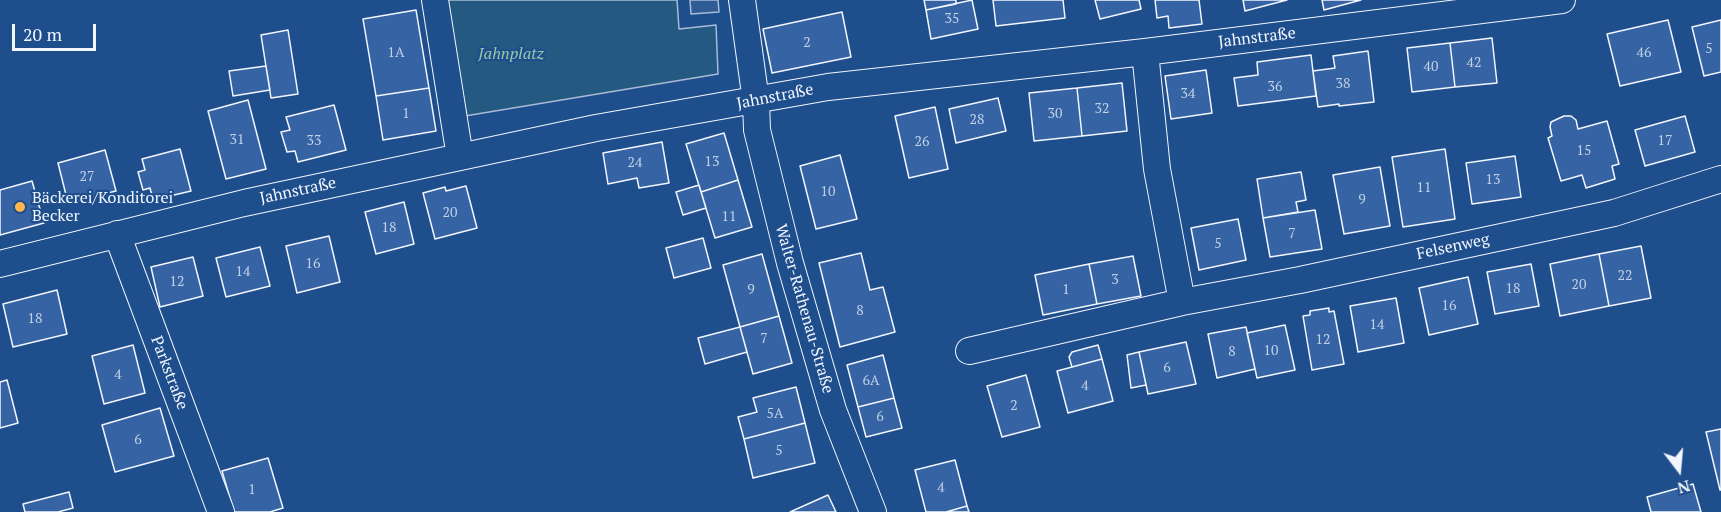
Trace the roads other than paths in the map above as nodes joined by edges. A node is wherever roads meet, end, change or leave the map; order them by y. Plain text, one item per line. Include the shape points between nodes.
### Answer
1 (435, 0) edge
2 (742, 0) edge
3 (1562, 0) edge
4 (1145, 52) junction
5 (756, 101) junction
6 (460, 157) junction
7 (1721, 179) edge
8 (117, 234) junction
9 (0, 264) edge
10 (1182, 302) junction
11 (969, 351) dead end
12 (221, 512) edge
13 (873, 512) edge

1 - 6 street
2 - 5 street
3 - 4 street, Jahnstraße
4 - 5 street, Jahnstraße via 828,87
4 - 10 street via 1157,169
5 - 6 street, Jahnstraße via 596,128
5 - 13 street, Walter-Rathenau-Straße via 757,130 790,263 833,410
6 - 8 street, Jahnstraße
7 - 10 street, Felsenweg via 1614,213
8 - 9 street, Jahnstraße
8 - 12 street, Parkstraße
10 - 11 street, Felsenweg

